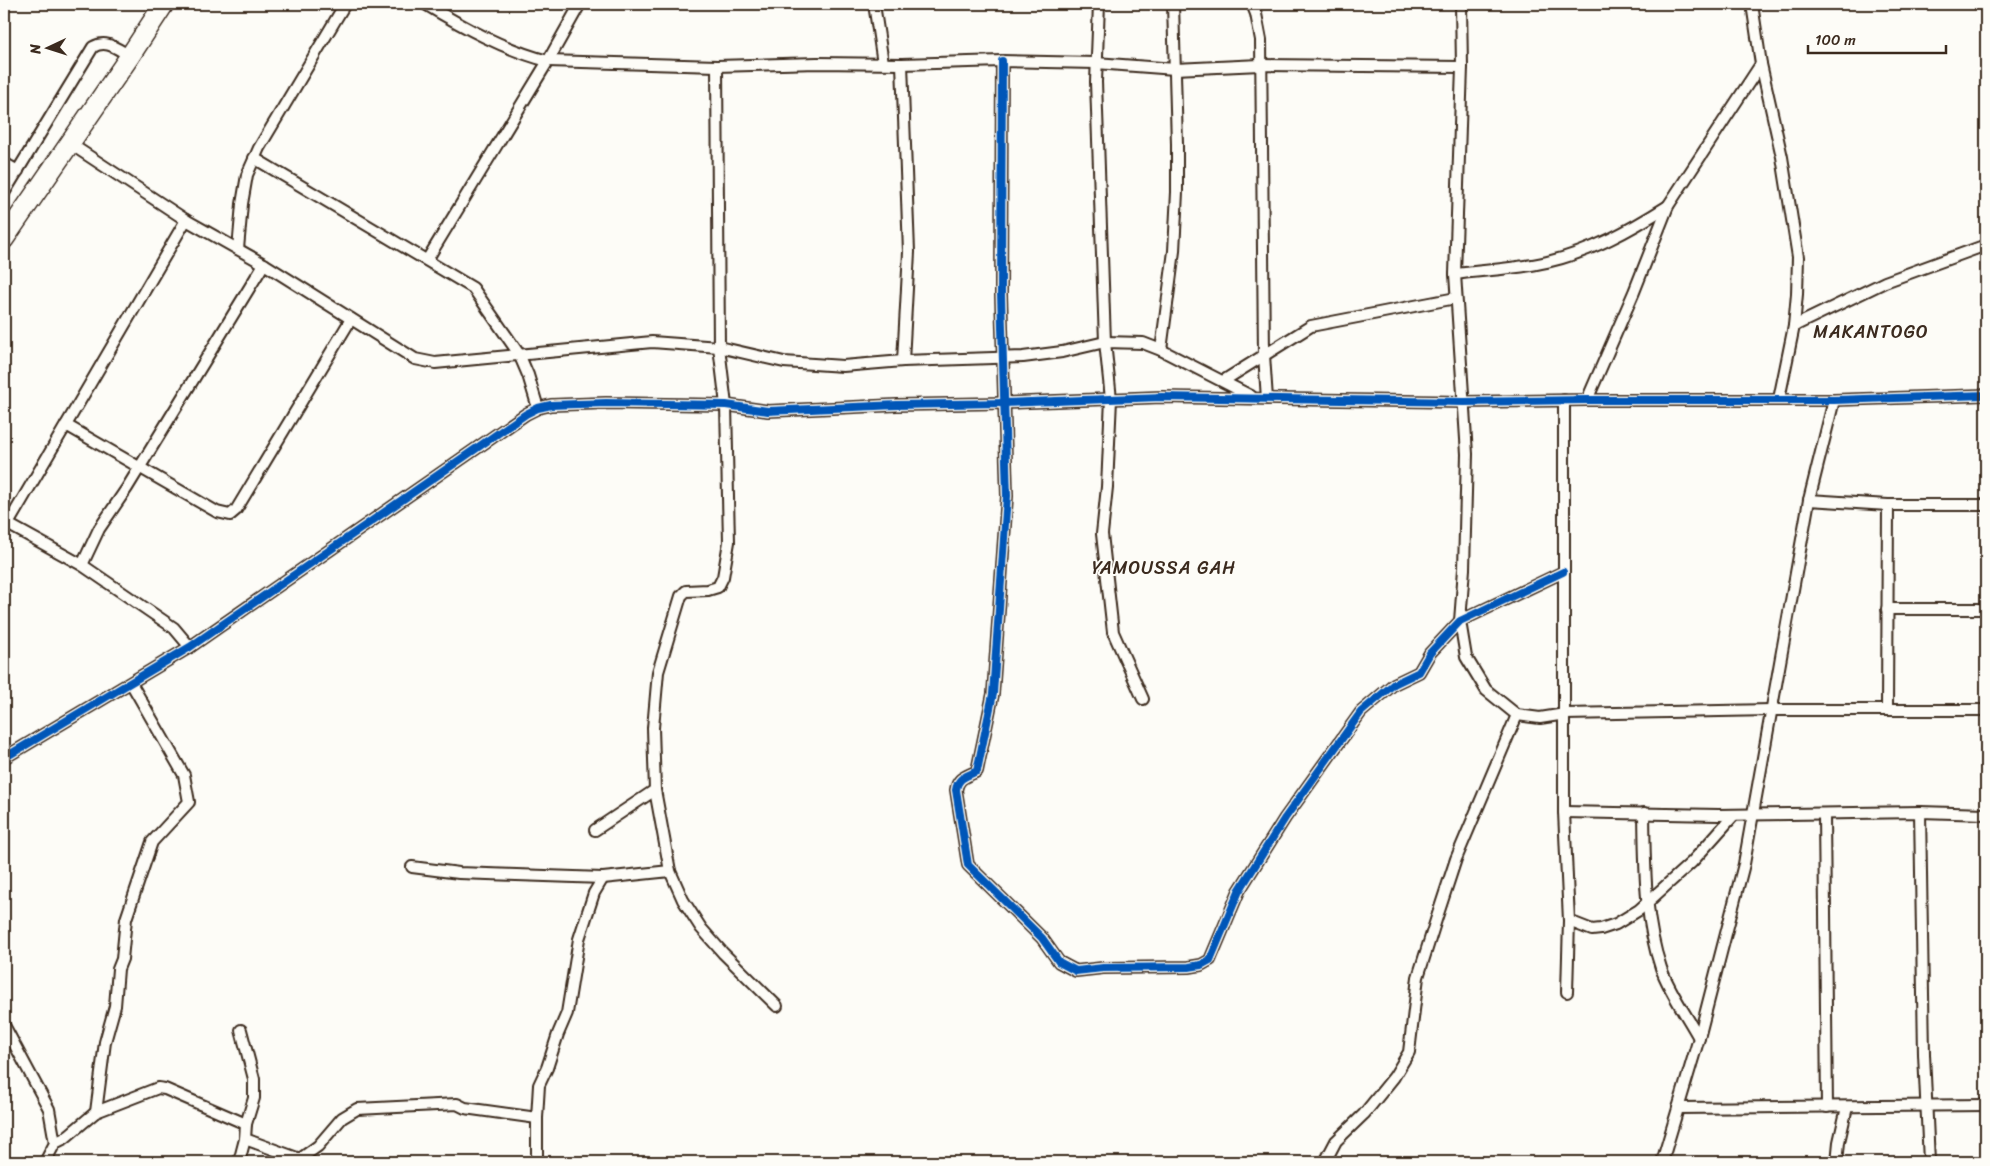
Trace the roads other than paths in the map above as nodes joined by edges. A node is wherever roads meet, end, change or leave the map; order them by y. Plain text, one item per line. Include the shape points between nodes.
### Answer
1 (164, 4) edge
2 (345, 4) edge
3 (425, 4) edge
4 (580, 4) edge
5 (874, 4) edge
6 (1099, 4) edge
7 (1173, 4) edge
8 (1252, 4) edge
9 (1460, 4) edge
10 (1752, 4) edge
11 (130, 56) junction
12 (548, 61) junction
13 (1002, 61) junction
14 (883, 63) junction
15 (1096, 63) junction
16 (902, 64) junction
17 (1762, 64) junction
18 (1260, 65) junction
19 (717, 66) junction
20 (1462, 67) junction
21 (1175, 69) junction
22 (69, 143) junction
23 (254, 158) junction
24 (4, 163) edge
25 (18, 171) junction
26 (4, 193) edge
27 (1668, 206) junction
28 (186, 220) junction
29 (4, 239) edge
30 (1986, 245) edge
31 (238, 249) junction
32 (427, 260) junction
33 (264, 264) junction
34 (1455, 274) junction
35 (1456, 298) junction
36 (351, 319) junction
37 (1794, 326) junction
38 (1105, 342) junction
39 (719, 347) junction
40 (1162, 350) junction
41 (519, 354) junction
42 (1264, 355) junction
43 (1003, 357) junction
44 (903, 360) junction
45 (1223, 381) junction
46 (1986, 395) edge
47 (1254, 398) junction
48 (1111, 399) junction
49 (1267, 399) junction
50 (1564, 400) junction
51 (1587, 400) junction
52 (1780, 400) junction
53 (1834, 400) junction
54 (1464, 402) junction
55 (1004, 403) junction
56 (726, 405) junction
57 (538, 408) junction
58 (66, 425) junction
59 (139, 468) junction
60 (1809, 500) junction
61 (1888, 505) junction
62 (1986, 505) edge
63 (6, 523) edge
64 (82, 565) junction
65 (1563, 572) junction
66 (1986, 609) edge
67 (1887, 610) junction
68 (1460, 620) junction
69 (190, 648) junction
70 (130, 683) junction
71 (1143, 699) dead end
72 (1770, 710) junction
73 (1887, 710) junction
74 (1986, 710) edge
75 (1565, 714) junction
76 (1517, 715) junction
77 (4, 758) edge
78 (654, 790) junction
79 (1564, 812) junction
80 (1920, 812) junction
81 (1644, 814) junction
82 (1986, 814) edge
83 (1734, 815) junction
84 (1753, 815) junction
85 (1824, 815) junction
86 (595, 830) dead end
87 (412, 867) dead end
88 (670, 871) junction
89 (603, 878) junction
90 (1646, 903) junction
91 (1568, 921) junction
92 (1567, 992) dead end
93 (777, 1006) dead end
94 (4, 1025) edge
95 (241, 1030) dead end
96 (1699, 1038) junction
97 (1986, 1105) edge
98 (1846, 1106) junction
99 (1926, 1106) junction
100 (1827, 1107) junction
101 (1678, 1108) junction
102 (96, 1112) junction
103 (536, 1118) junction
104 (246, 1124) junction
105 (245, 1139) junction
106 (55, 1143) junction
107 (45, 1162) edge
108 (239, 1162) edge
109 (537, 1162) edge
110 (1325, 1162) edge
111 (1662, 1162) edge
112 (1837, 1162) edge
113 (1929, 1162) edge

1 - 11 highway
2 - 23 street
3 - 12 street via 476,32
4 - 12 street
5 - 14 street
6 - 15 street
7 - 21 street
8 - 18 street via 1261,40
9 - 20 street
10 - 17 street
11 - 22 highway
11 - 25 street via 108,44 100,43 93,47
12 - 19 street
12 - 32 street
13 - 15 street
13 - 16 street
13 - 43 street
14 - 16 street
14 - 19 street
15 - 21 street
15 - 38 street
16 - 44 street via 909,252
17 - 27 street
17 - 37 street via 1782,157 1798,257
18 - 20 street
18 - 21 street
18 - 42 street
19 - 39 street
20 - 34 street
21 - 40 street via 1174,252
22 - 28 street
22 - 29 highway
23 - 31 street via 247,175
23 - 32 street
24 - 25 street
25 - 26 street
27 - 34 street via 1631,230 1603,243 1547,262
27 - 51 street
28 - 31 street
28 - 58 street
30 - 37 street via 1885,282
31 - 33 street
32 - 41 street via 474,288
33 - 36 street
33 - 59 street
34 - 35 street
35 - 42 street via 1310,326
35 - 54 street
36 - 41 street via 426,363
36 - 59 street via 230,515 217,512
37 - 52 street
38 - 40 street via 1143,343
38 - 43 street via 1062,352
38 - 48 street
39 - 41 street via 652,342
39 - 44 street via 784,362 827,366
39 - 56 street
40 - 45 street
41 - 57 street
42 - 45 street
42 - 49 street
43 - 44 street
43 - 55 street
45 - 47 street
46 - 53 street
47 - 48 street via 1162,396
47 - 49 street
48 - 55 street
48 - 71 street via 1102,534 1107,586 1113,632
49 - 54 street
50 - 51 street
50 - 54 street
50 - 65 street
51 - 52 street
52 - 53 street
53 - 60 street
54 - 68 street via 1467,454
55 - 56 street via 768,411
55 - 68 street via 1007,496 992,694 977,771 961,778 956,790 968,865 1042,938 1059,962 1076,971 1189,967 1210,960 1239,891 1285,818 1361,712 1394,684 1418,672 1430,653
56 - 57 street via 606,404
56 - 78 street via 729,542 723,577 718,586 686,591 681,596 658,672 653,728
57 - 69 street
58 - 59 street
58 - 63 street
59 - 64 street via 99,529
60 - 61 street
60 - 72 street
61 - 62 street
61 - 67 street
63 - 64 street
64 - 69 street via 174,628
65 - 68 street
65 - 75 street
66 - 67 street
67 - 73 street
68 - 76 street via 1466,657 1486,690
69 - 70 street
70 - 77 street
70 - 102 street via 184,775 189,802 152,842 126,920 116,1006 105,1042
72 - 73 street
72 - 75 street
72 - 84 street
73 - 74 street
75 - 76 street via 1540,718
75 - 79 street
76 - 110 street via 1456,859 1436,920 1418,977 1409,1052 1394,1077 1364,1114 1336,1141
78 - 86 street
78 - 88 street
79 - 81 street
79 - 91 street
80 - 82 street
80 - 85 street
80 - 99 street
81 - 83 street
81 - 90 street
83 - 84 street
83 - 90 street via 1692,862
84 - 85 street
84 - 96 street via 1744,864
85 - 100 street
87 - 89 street via 459,873
88 - 89 street
88 - 93 street via 701,928
89 - 103 street via 594,892 579,939 567,1013 539,1085
90 - 91 street via 1616,924 1602,929 1592,930
90 - 96 street via 1661,970
91 - 92 street
94 - 106 street via 49,1109
95 - 104 street via 254,1079 254,1098
96 - 101 street
97 - 99 street
98 - 99 street
98 - 100 street
98 - 112 street
99 - 113 street
100 - 101 street
101 - 111 street
102 - 104 street via 158,1088
102 - 106 street
103 - 105 street via 465,1108 457,1104 357,1110 342,1118 318,1146 300,1159
103 - 109 street
104 - 105 street
105 - 108 street
106 - 107 street

